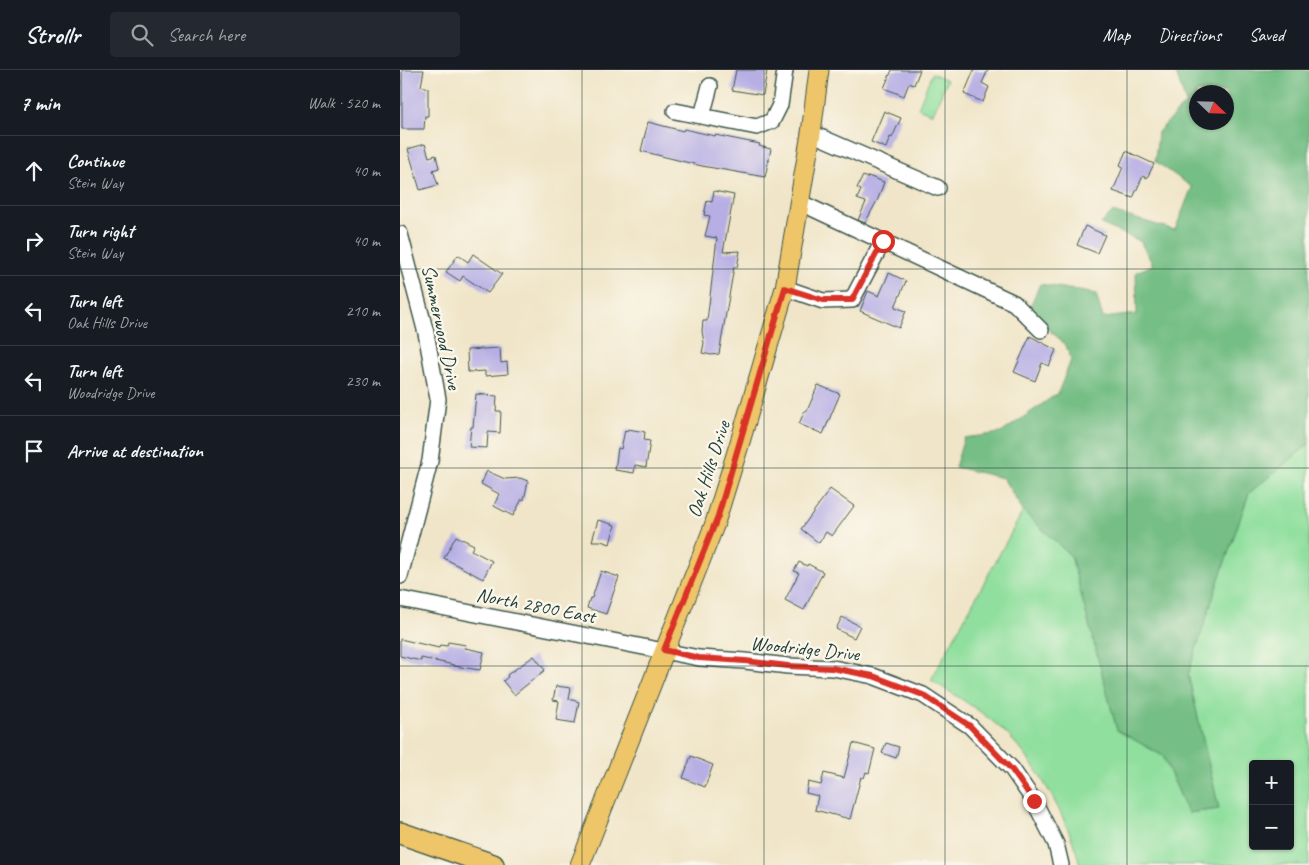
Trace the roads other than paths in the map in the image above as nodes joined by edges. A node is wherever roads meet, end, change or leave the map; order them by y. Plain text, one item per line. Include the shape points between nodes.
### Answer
1 (785, 70) edge
2 (819, 70) edge
3 (710, 86) dead end
4 (675, 111) dead end
5 (702, 116) junction
6 (811, 133) junction
7 (938, 188) dead end
8 (800, 202) junction
9 (400, 234) edge
10 (883, 241) junction
11 (785, 288) junction
12 (1041, 330) dead end
13 (400, 576) edge
14 (400, 599) edge
15 (664, 650) junction
16 (400, 834) edge
17 (493, 865) edge
18 (580, 865) edge
19 (1061, 865) edge

1 - 5 street via 780,106 772,121 757,127
2 - 6 main road, Oak Hills Drive
3 - 5 street
4 - 5 street
6 - 7 street
6 - 8 main road, Oak Hills Drive
8 - 10 street
8 - 11 main road, Oak Hills Drive
9 - 13 street, Summerwood Drive via 426,334 438,399 430,461
10 - 11 street via 852,300 823,300
10 - 12 street via 1014,303
11 - 15 main road, Oak Hills Drive via 718,516
14 - 15 street, North 2800 East
15 - 18 main road, Oak Hills Drive
15 - 19 street, Woodridge Drive via 699,658 832,668 873,676 923,695 970,726 1012,770 1034,801 1056,844
16 - 17 highway

